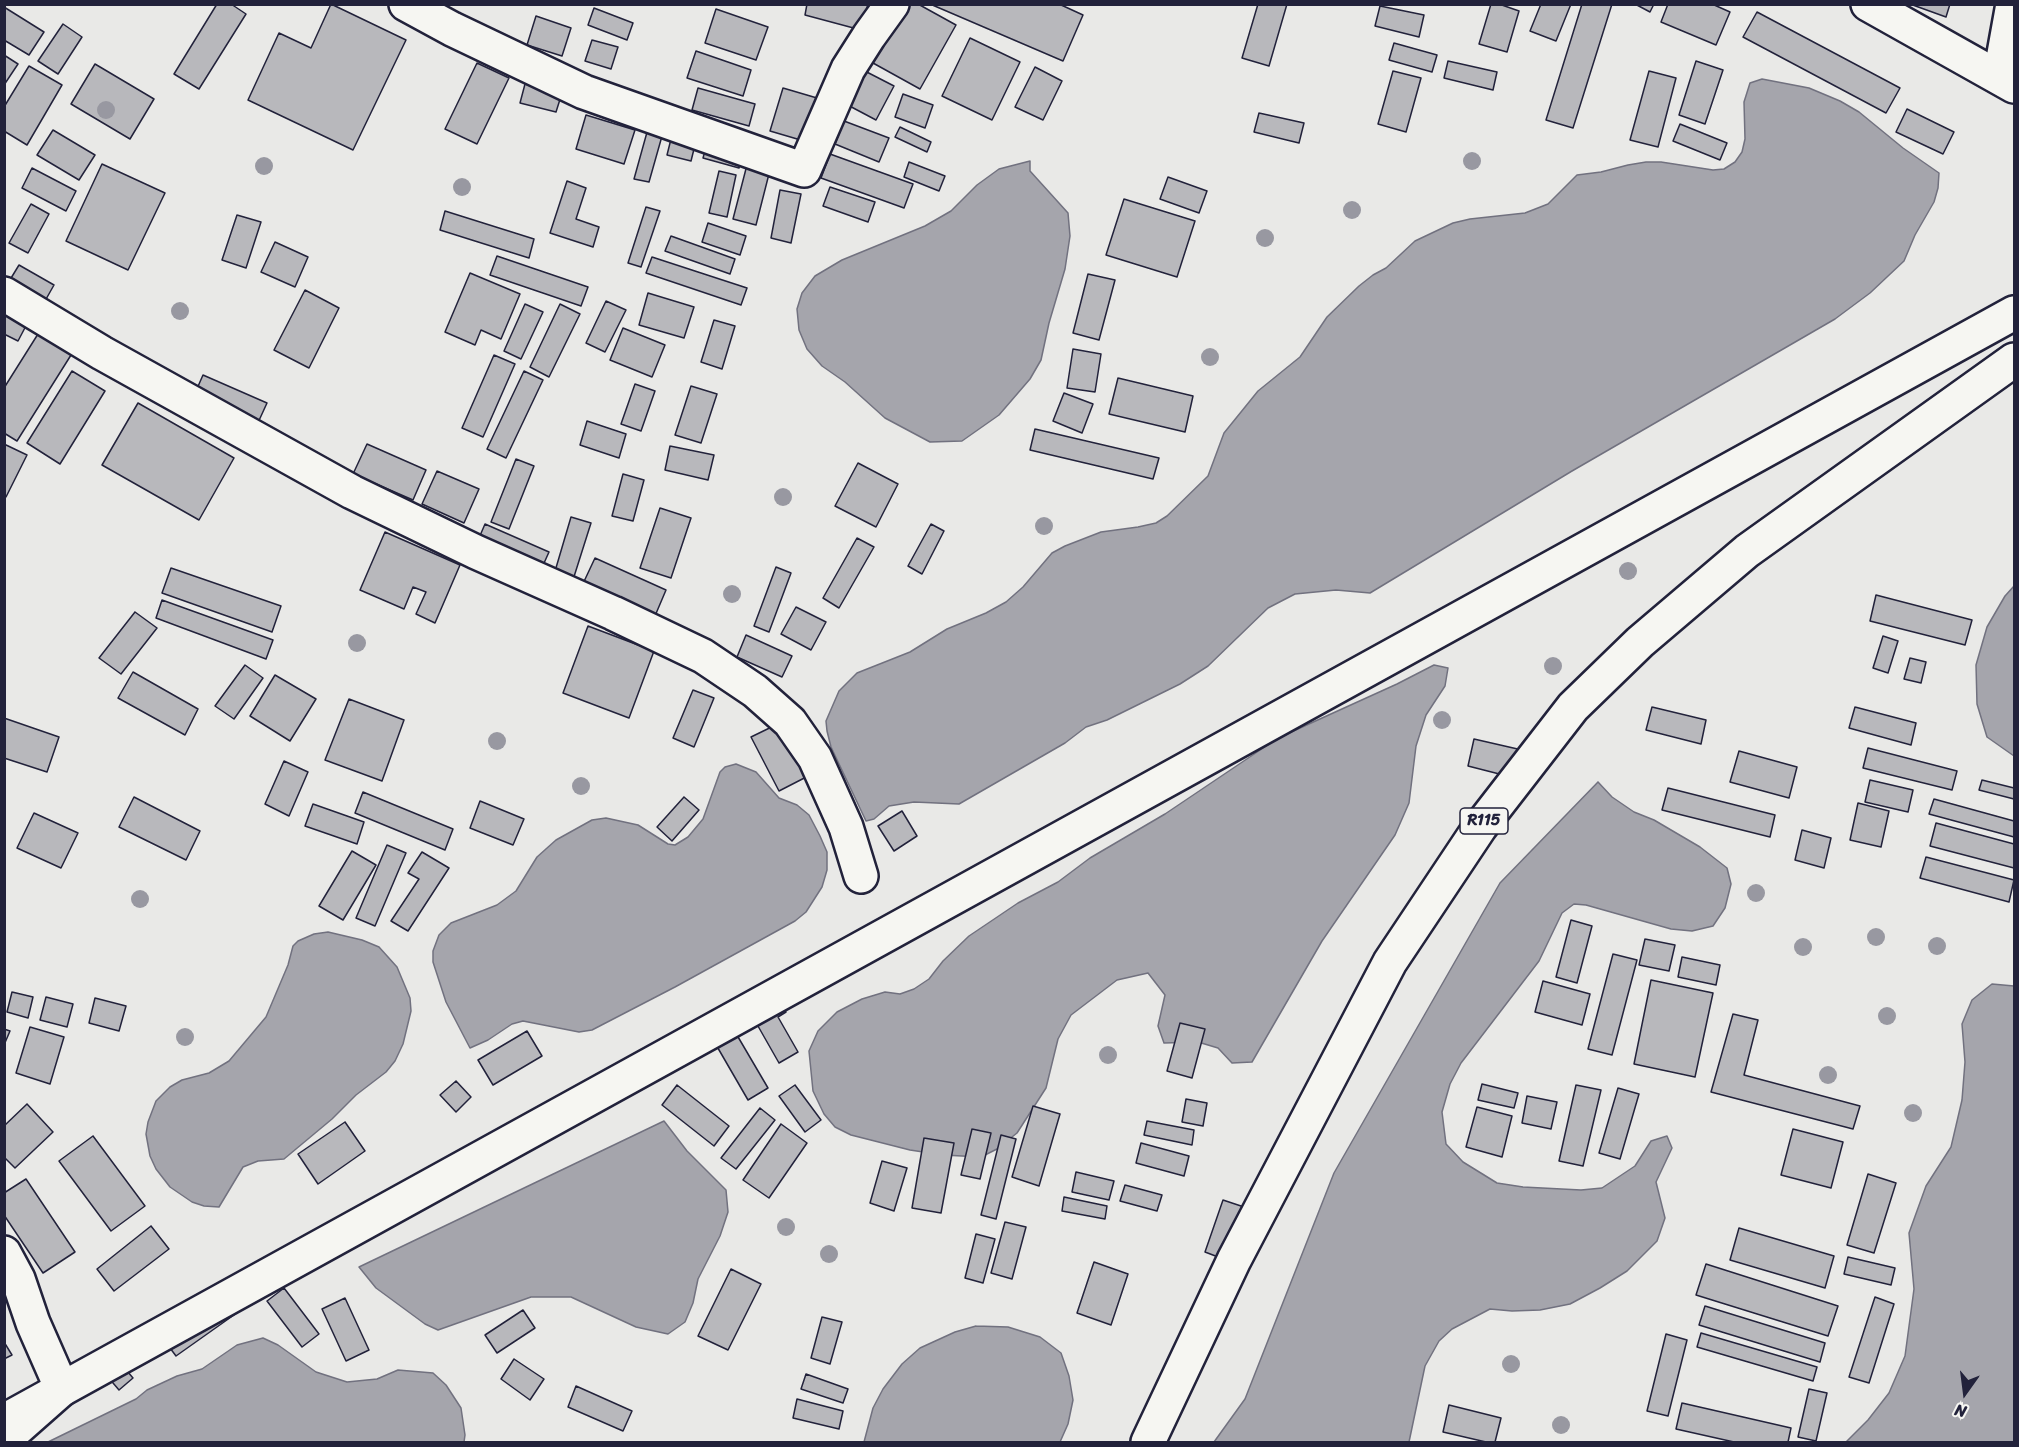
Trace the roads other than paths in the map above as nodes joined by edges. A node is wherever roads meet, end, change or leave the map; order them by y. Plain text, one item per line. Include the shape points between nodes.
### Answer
1 (406, 4) edge
2 (892, 4) edge
3 (1868, 4) edge
4 (2013, 4) edge
5 (2007, 81) edge
6 (4, 294) edge
7 (2014, 313) edge
8 (2014, 360) edge
9 (861, 876) dead end
10 (4, 1253) edge
11 (62, 1389) junction
12 (4, 1421) edge
13 (10, 1443) edge
14 (1148, 1443) edge

1 - 2 street via 584,92 804,170 848,69
3 - 5 street
4 - 5 street
6 - 9 street via 352,492 703,656 790,722 815,758 846,827
7 - 11 street
8 - 14 street, R115 via 1747,550 1640,642 1573,707 1480,827 1390,962 1234,1260
10 - 11 street
11 - 12 street
11 - 13 street via 11,1434

